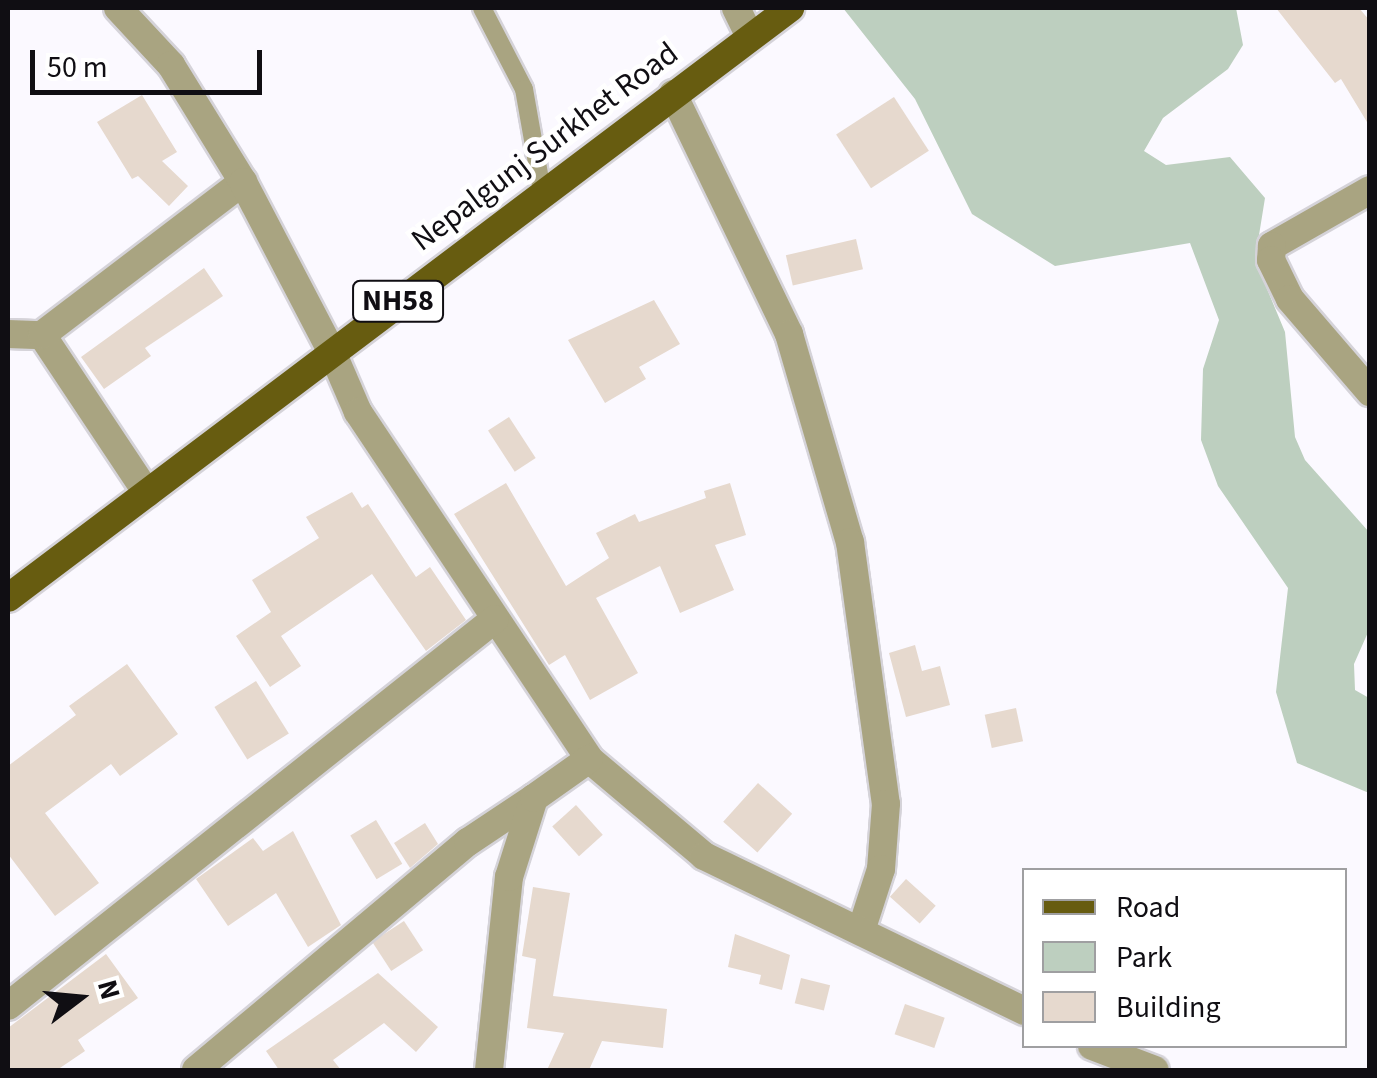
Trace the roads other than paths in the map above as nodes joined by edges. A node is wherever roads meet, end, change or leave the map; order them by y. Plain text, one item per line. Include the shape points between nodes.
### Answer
1 (118, 8) edge
2 (482, 8) edge
3 (736, 8) edge
4 (790, 8) edge
5 (750, 37) junction
6 (673, 94) junction
7 (243, 182) junction
8 (1370, 190) edge
9 (542, 191) junction
10 (8, 334) edge
11 (42, 336) junction
12 (332, 352) junction
13 (1370, 392) edge
14 (146, 492) junction
15 (8, 598) edge
16 (496, 619) junction
17 (589, 758) junction
18 (534, 798) junction
19 (862, 928) junction
20 (8, 1006) edge
21 (1022, 1010) edge
22 (1097, 1048) edge
23 (196, 1070) edge
24 (489, 1070) edge
25 (1154, 1070) edge

1 - 7 street via 172,65
2 - 9 lane via 524,88
3 - 5 street
4 - 5 main road, Nepalgunj Surkhet Road / NH58
5 - 6 main road, Nepalgunj Surkhet Road / NH58
6 - 9 main road, Nepalgunj Surkhet Road / NH58
6 - 19 street via 789,334 850,542 886,804 881,869
7 - 11 street
7 - 12 street
8 - 13 street via 1272,246 1270,260 1290,299
9 - 12 main road, Nepalgunj Surkhet Road / NH58
10 - 11 street
11 - 14 street
12 - 14 main road, Nepalgunj Surkhet Road / NH58
12 - 16 street via 358,412
14 - 15 main road, Nepalgunj Surkhet Road / NH58
16 - 17 street
16 - 20 street
17 - 18 street
17 - 19 street via 704,856
18 - 23 street via 468,842
18 - 24 street via 510,877
19 - 21 street
22 - 25 street

